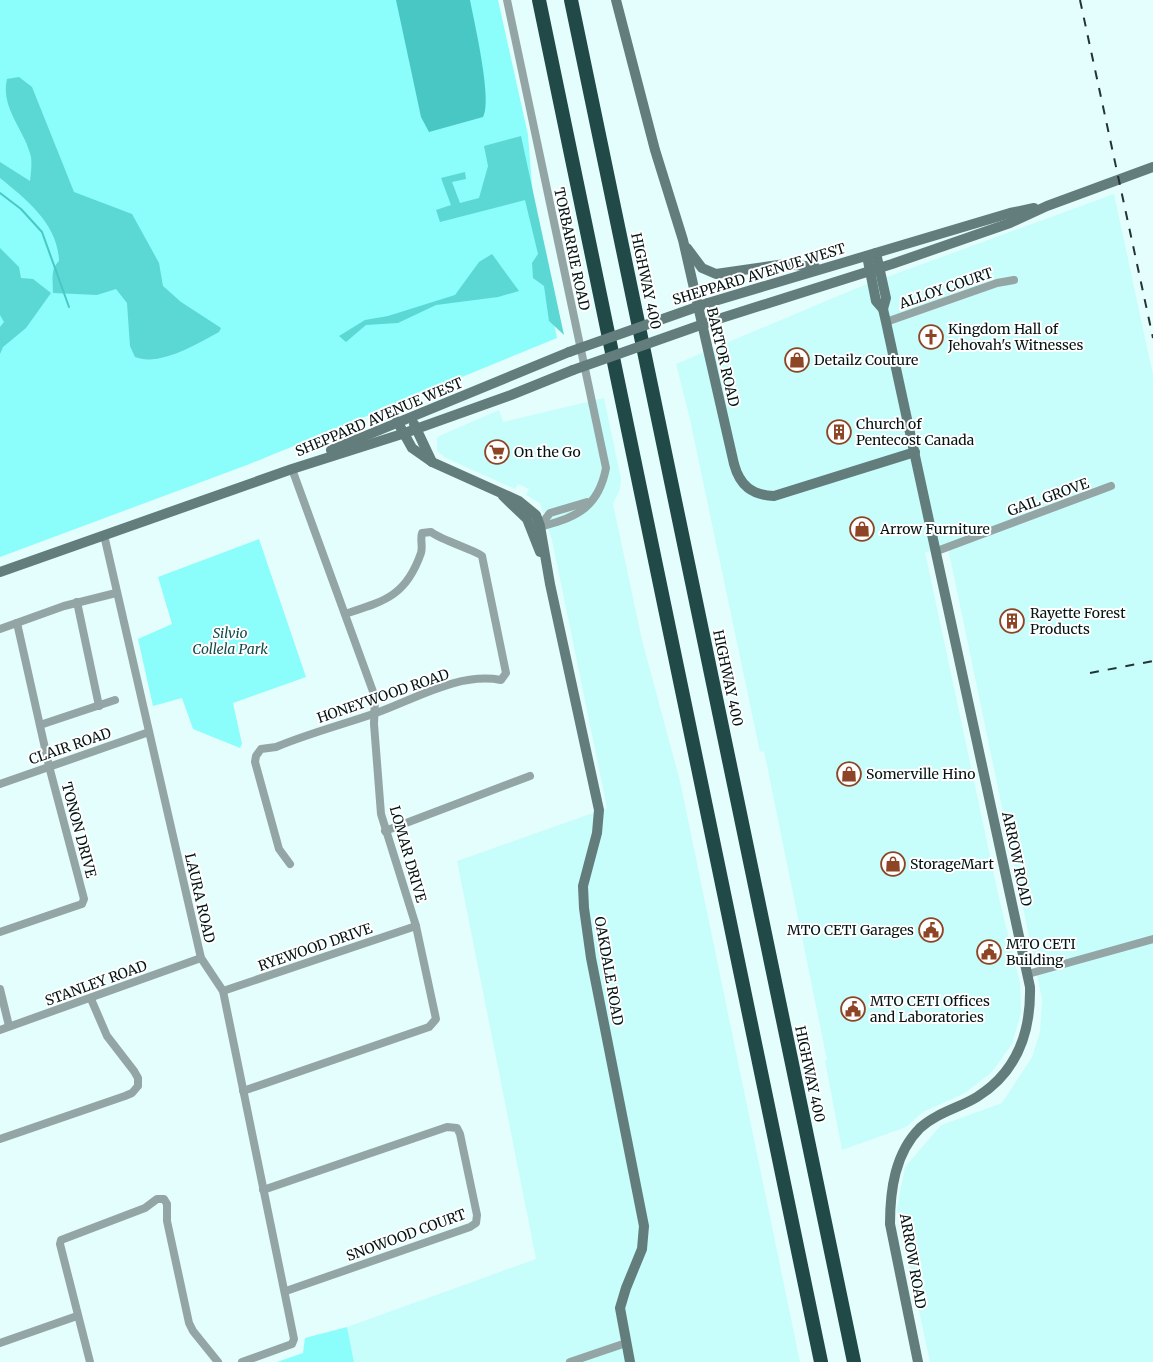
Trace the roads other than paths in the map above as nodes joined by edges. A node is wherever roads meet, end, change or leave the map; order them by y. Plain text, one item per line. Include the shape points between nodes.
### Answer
1 (507, 0) edge
2 (539, 0) edge
3 (571, 0) edge
4 (616, 0) edge
5 (1153, 167) edge
6 (1047, 206) junction
7 (683, 240) junction
8 (871, 254) junction
9 (826, 267) junction
10 (880, 268) junction
11 (869, 271) junction
12 (1014, 280) dead end
13 (883, 309) junction
14 (886, 322) junction
15 (410, 417) junction
16 (397, 421) junction
17 (417, 428) junction
18 (402, 434) junction
19 (915, 452) junction
20 (432, 462) junction
21 (292, 469) junction
22 (1111, 486) dead end
23 (536, 528) junction
24 (104, 535) junction
25 (937, 551) junction
26 (0, 572) edge
27 (116, 593) junction
28 (77, 602) junction
29 (345, 614) junction
30 (17, 623) junction
31 (0, 629) edge
32 (115, 700) dead end
33 (99, 706) junction
34 (374, 714) junction
35 (40, 725) junction
36 (149, 732) junction
37 (49, 766) junction
38 (530, 776) dead end
39 (0, 784) edge
40 (385, 831) junction
41 (290, 864) dead end
42 (416, 926) junction
43 (0, 932) edge
44 (1153, 939) edge
45 (200, 958) junction
46 (1028, 974) junction
47 (0, 989) edge
48 (223, 991) junction
49 (91, 999) junction
50 (9, 1026) junction
51 (0, 1030) edge
52 (243, 1091) junction
53 (0, 1139) edge
54 (263, 1190) junction
55 (286, 1292) junction
56 (77, 1316) junction
57 (0, 1343) edge
58 (626, 1343) junction
59 (90, 1362) edge
60 (218, 1362) edge
61 (242, 1362) edge
62 (570, 1362) edge
63 (630, 1362) edge
64 (821, 1362) edge
65 (854, 1362) edge
66 (918, 1362) edge

1 - 23 street, TORBARRIE ROAD via 606,468 602,487 577,514
2 - 64 highway
3 - 65 highway, HIGHWAY 400
4 - 7 street, BARTOR ROAD via 655,150
5 - 6 street, SHEPPARD AVENUE WEST
6 - 8 street, SHEPPARD AVENUE WEST via 1010,213
6 - 10 street, SHEPPARD AVENUE WEST via 1010,223
7 - 9 street via 694,260 712,273 785,264
7 - 19 street, BARTOR ROAD via 734,464 742,483 749,490 760,496 784,494
8 - 9 street, SHEPPARD AVENUE WEST
8 - 10 street, ARROW ROAD
8 - 11 street, ARROW ROAD
9 - 15 street, SHEPPARD AVENUE WEST, bridge via 708,303 569,352
10 - 11 street, SHEPPARD AVENUE WEST
10 - 13 street, ARROW ROAD via 886,298
11 - 13 street, ARROW ROAD via 876,300
11 - 17 street, SHEPPARD AVENUE WEST, bridge via 712,321
12 - 14 street, ALLOY COURT
13 - 14 street, ARROW ROAD
14 - 19 street, ARROW ROAD
15 - 16 street, SHEPPARD AVENUE WEST
15 - 17 street
16 - 18 street, OAKDALE ROAD
16 - 21 street, SHEPPARD AVENUE WEST
17 - 18 street, SHEPPARD AVENUE WEST
17 - 20 street
18 - 20 street, OAKDALE ROAD via 412,448
18 - 21 street, SHEPPARD AVENUE WEST
19 - 25 street, ARROW ROAD
20 - 23 street, OAKDALE ROAD via 497,490
21 - 24 street, SHEPPARD AVENUE WEST
21 - 29 street, LOMAR DRIVE
22 - 25 street, GAIL GROVE
23 - 58 street, OAKDALE ROAD via 598,810 597,833 583,886 584,908 644,1226 642,1248 620,1308
24 - 26 street, SHEPPARD AVENUE WEST
24 - 27 street, LAURA ROAD
25 - 46 street, ARROW ROAD
27 - 28 street
27 - 36 street, LAURA ROAD
28 - 30 street
28 - 33 street
29 - 34 street, LOMAR DRIVE via 375,697
29 - 34 street, HONEYWOOD ROAD via 388,600 395,594 416,566 424,532 432,532 438,539 482,556 506,673 501,680 485,678 446,685
30 - 31 street
30 - 35 street, TONON DRIVE
32 - 33 street
33 - 35 street
34 - 40 street, LOMAR DRIVE
34 - 41 street, HONEYWOOD ROAD via 261,750 256,756 279,849
35 - 37 street, TONON DRIVE
36 - 37 street, CLAIR ROAD
36 - 45 street, LAURA ROAD
37 - 39 street, CLAIR ROAD
37 - 43 street, TONON DRIVE via 84,899 82,904
38 - 40 street
40 - 42 street, LOMAR DRIVE
42 - 48 street, RYEWOOD DRIVE
42 - 52 street, LOMAR DRIVE via 436,1013 434,1023
44 - 46 street
45 - 48 street, LAURA ROAD
45 - 49 street, STANLEY ROAD
46 - 66 street, ARROW ROAD via 1029,1022 1013,1063 1004,1075 976,1097 920,1129 896,1171 890,1224
47 - 50 street
48 - 52 street, LAURA ROAD
49 - 50 street, STANLEY ROAD
49 - 53 street via 103,1029 138,1078 138,1086 125,1096
50 - 51 street, STANLEY ROAD
52 - 54 street, LAURA ROAD
54 - 55 street, LAURA ROAD
54 - 55 street, SNOWOOD COURT via 446,1127 457,1128 460,1134 478,1215 476,1223
55 - 61 street, LAURA ROAD via 292,1344
56 - 57 street
56 - 59 street
56 - 60 street via 61,1240 145,1208 157,1199 164,1199 168,1204 167,1220 189,1323
58 - 62 street
58 - 63 street, OAKDALE ROAD

